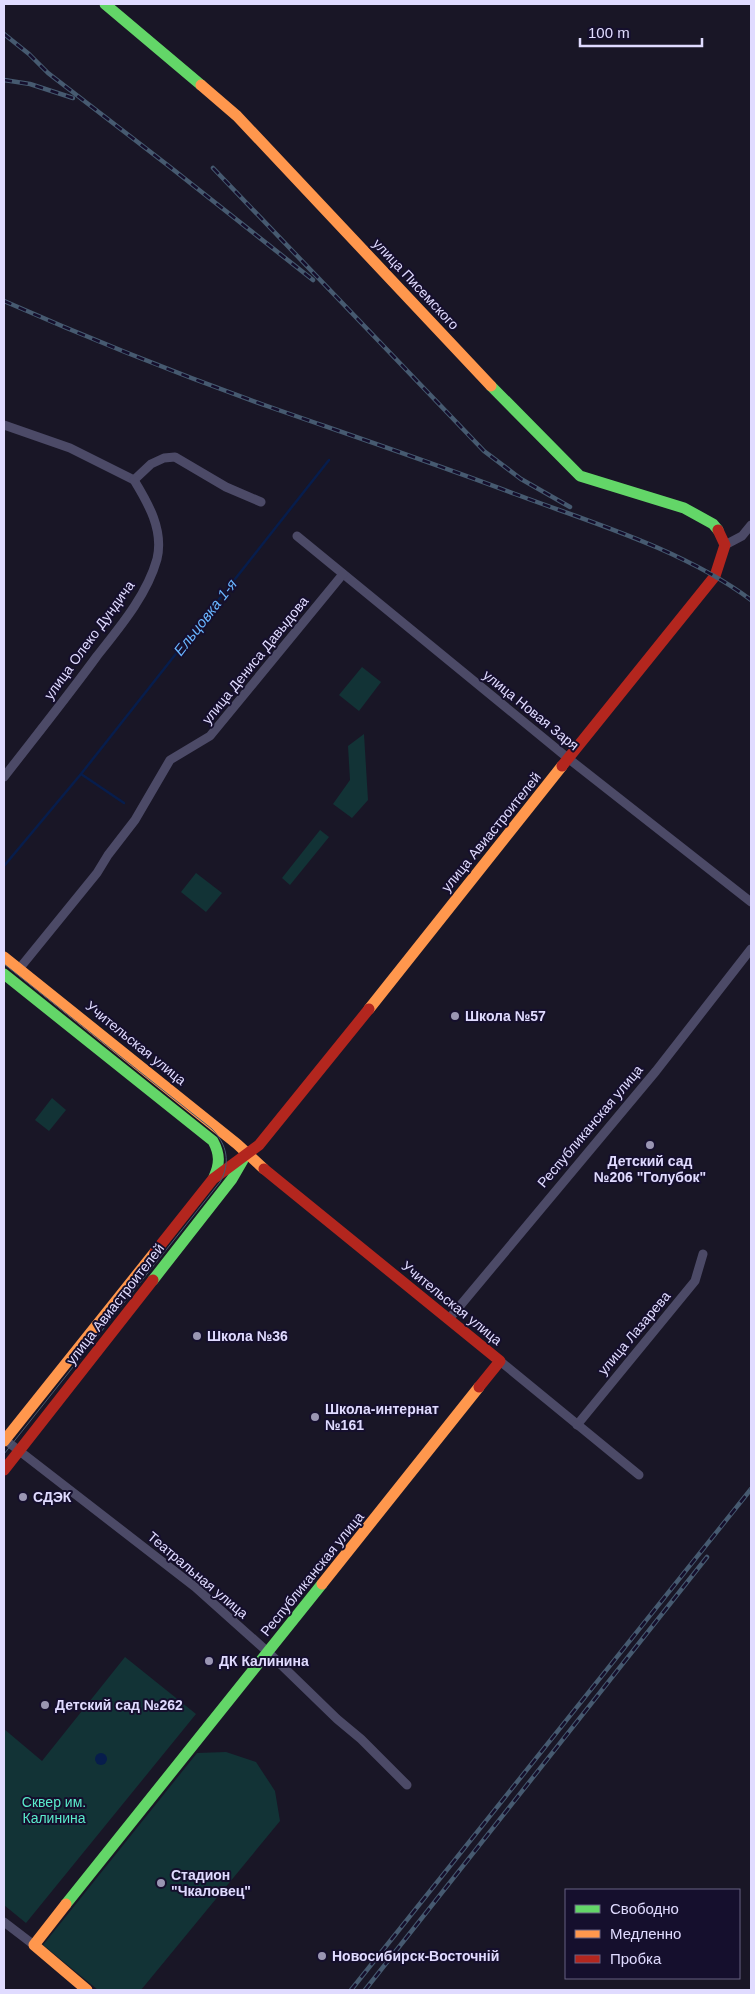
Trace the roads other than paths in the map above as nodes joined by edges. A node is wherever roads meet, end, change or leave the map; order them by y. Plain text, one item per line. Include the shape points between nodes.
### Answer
1 (105, 4) edge
2 (4, 425) edge
3 (134, 480) junction
4 (261, 502) dead end
5 (751, 525) edge
6 (297, 536) dead end
7 (725, 545) junction
8 (343, 574) junction
9 (568, 759) junction
10 (4, 777) edge
11 (751, 902) edge
12 (751, 949) edge
13 (4, 957) edge
14 (19, 969) junction
15 (4, 974) edge
16 (218, 1148) junction
17 (246, 1154) junction
18 (213, 1179) junction
19 (703, 1254) dead end
20 (449, 1320) junction
21 (500, 1361) junction
22 (577, 1425) junction
23 (4, 1440) edge
24 (19, 1452) junction
25 (4, 1470) edge
26 (638, 1475) dead end
27 (269, 1653) junction
28 (406, 1786) dead end
29 (4, 1922) edge
30 (34, 1945) junction
31 (87, 1990) edge

1 - 7 street, улица Писемского via 237,116 486,381 580,476 684,508 713,524
2 - 3 street via 76,451
3 - 4 street via 151,464 175,457 226,487
3 - 10 street, улица Олеко Дундича via 149,504 158,531 157,558 144,591
5 - 7 street via 742,536
6 - 8 street, улица Новая Заря
7 - 9 street, улица Авиастроителей via 715,576
8 - 9 street, улица Новая Заря
8 - 14 street, улица Дениса Давыдова via 210,736 170,760 135,820
9 - 11 street, улица Новая Заря
9 - 17 street, улица Авиастроителей via 259,1145
12 - 20 street, Республиканская улица via 652,1076
13 - 14 street, Учительская улица
14 - 17 street, Учительская улица
15 - 16 street, Учительская улица
16 - 17 street, Учительская улица via 226,1153
16 - 18 street via 220,1163
17 - 18 street, улица Авиастроителей
17 - 20 street, Учительская улица
17 - 24 street, улица Авиастроителей via 232,1179
18 - 23 street, улица Авиастроителей
19 - 22 street, улица Лазарева via 695,1281
20 - 21 street, Учительская улица
21 - 22 street, Учительская улица
21 - 27 street, Республиканская улица
22 - 26 street, Учительская улица
23 - 24 street, Театральная улица
24 - 25 street, улица Авиастроителей
24 - 27 street, Театральная улица via 195,1587
27 - 28 street, Театральная улица
27 - 30 street, Республиканская улица
29 - 30 street
30 - 31 street

